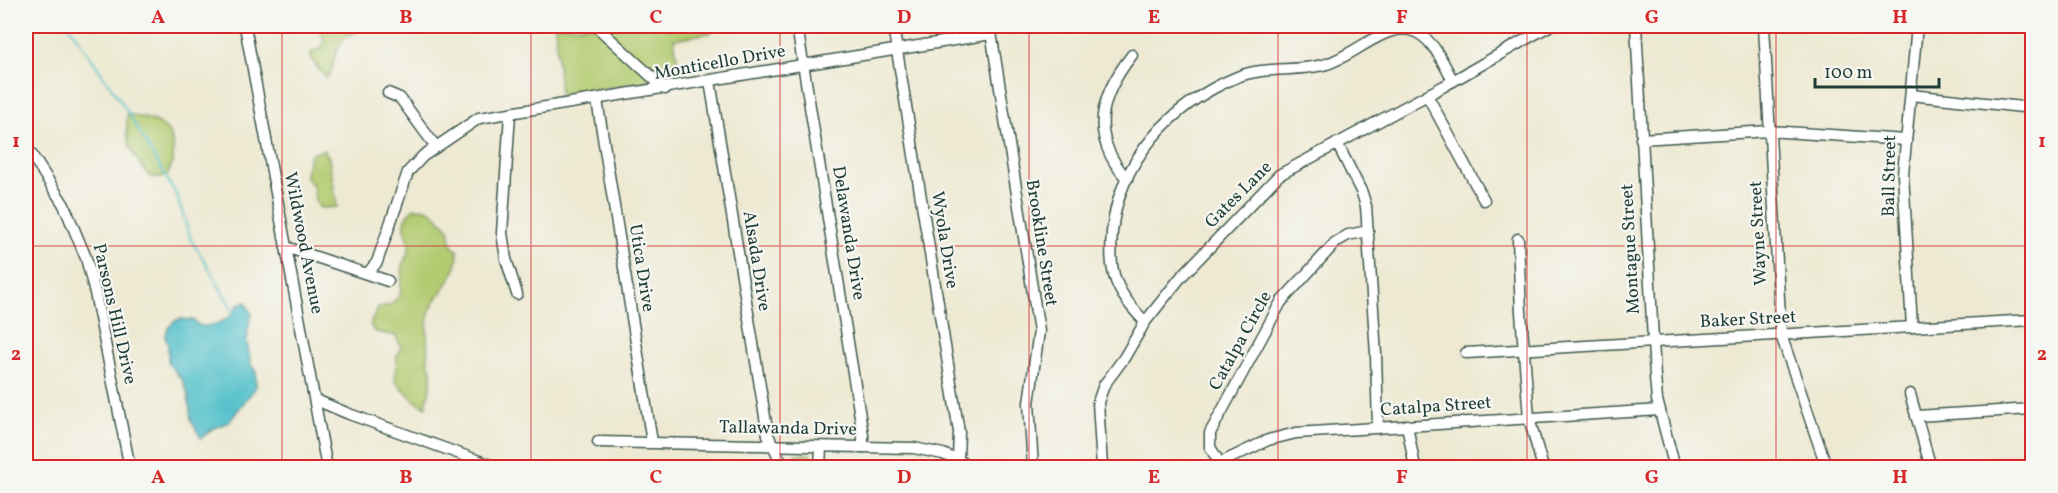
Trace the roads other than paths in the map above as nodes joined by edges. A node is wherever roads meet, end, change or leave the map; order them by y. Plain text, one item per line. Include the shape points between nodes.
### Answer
1 (245, 26) edge
2 (596, 26) edge
3 (797, 26) edge
4 (893, 26) edge
5 (1549, 26) edge
6 (1636, 26) edge
7 (1764, 26) edge
8 (1917, 26) edge
9 (990, 30) edge
10 (898, 50) junction
11 (1132, 55) dead end
12 (804, 65) junction
13 (710, 81) junction
14 (1453, 81) junction
15 (665, 89) junction
16 (388, 93) dead end
17 (1427, 95) junction
18 (1911, 95) junction
19 (597, 100) junction
20 (2032, 108) edge
21 (510, 114) junction
22 (1769, 131) junction
23 (1641, 139) junction
24 (1906, 140) junction
25 (1337, 143) junction
26 (26, 146) edge
27 (436, 147) junction
28 (1127, 179) junction
29 (1484, 200) dead end
30 (1368, 231) junction
31 (1518, 240) dead end
32 (286, 247) junction
33 (368, 273) junction
34 (388, 280) dead end
35 (517, 294) dead end
36 (2032, 320) edge
37 (1145, 322) junction
38 (1912, 327) junction
39 (1781, 335) junction
40 (1653, 342) junction
41 (1524, 349) junction
42 (1466, 353) dead end
43 (1910, 394) dead end
44 (316, 400) junction
45 (2032, 409) edge
46 (1659, 410) junction
47 (1916, 416) junction
48 (1529, 418) junction
49 (1407, 425) junction
50 (1378, 427) junction
51 (598, 442) dead end
52 (652, 442) junction
53 (772, 446) junction
54 (820, 447) junction
55 (863, 447) junction
56 (958, 460) junction
57 (1221, 465) edge
58 (130, 468) edge
59 (327, 468) edge
60 (499, 468) edge
61 (784, 468) edge
62 (820, 468) edge
63 (975, 468) edge
64 (1033, 468) edge
65 (1102, 468) edge
66 (1414, 468) edge
67 (1543, 468) edge
68 (1676, 468) edge
69 (1827, 468) edge
70 (1931, 468) edge

1 - 32 street, Wildwood Avenue
2 - 15 street
3 - 12 street, Delawanda Drive
4 - 10 street, Wyola Drive
5 - 14 street, Gates Lane
6 - 23 street, Montague Street
7 - 22 street, Wayne Street
8 - 18 street, Ball Street
9 - 10 street, Monticello Drive
9 - 64 street, Brookline Street via 1039,331 1029,403
10 - 12 street, Monticello Drive
10 - 56 street, Wyola Drive via 958,432
11 - 28 street via 1110,89 1103,118 1105,147
12 - 13 street, Monticello Drive
12 - 55 street, Delawanda Drive
13 - 15 street, Monticello Drive
13 - 53 street, Alsada Drive
14 - 17 street, Gates Lane
14 - 28 street via 1432,45 1408,29 1385,33 1323,65 1247,74 1211,89 1179,111 1152,137
15 - 19 street, Monticello Drive
16 - 27 street via 400,99
17 - 25 street, Gates Lane
17 - 29 street
18 - 20 street
18 - 24 street, Ball Street
19 - 21 street, Monticello Drive
19 - 52 street, Utica Drive
21 - 27 street, Monticello Drive via 477,119
21 - 35 street via 502,233
22 - 23 street
22 - 24 street
22 - 39 street, Wayne Street
23 - 40 street, Montague Street
24 - 38 street, Ball Street via 1903,183
25 - 30 street via 1365,202
25 - 37 street, Gates Lane via 1280,175 1181,277
26 - 58 street, Parsons Hill Drive via 64,205 86,258
27 - 33 street, Monticello Drive via 408,172 377,262
28 - 37 street via 1114,215 1113,266 1119,288
30 - 50 street
30 - 57 street, Catalpa Circle via 1336,242 1281,302 1212,426 1210,447
31 - 41 street
32 - 33 street
32 - 44 street, Wildwood Avenue
33 - 34 street
36 - 38 street, Baker Street
37 - 65 street, Gates Lane via 1099,397
38 - 39 street, Baker Street
39 - 40 street, Baker Street
39 - 69 street, Wayne Street
40 - 41 street, Baker Street
40 - 46 street, Montague Street
41 - 42 street, Baker Street
41 - 48 street
43 - 47 street
44 - 59 street, Wildwood Avenue
44 - 60 street
45 - 47 street
46 - 48 street, Catalpa Street
46 - 68 street, Montague Street
47 - 70 street
48 - 49 street, Catalpa Street
48 - 67 street
49 - 50 street, Catalpa Street
49 - 66 street
50 - 57 street, Catalpa Street via 1285,435
51 - 52 street, Tallawanda Drive
52 - 53 street, Tallawanda Drive
53 - 54 street, Tallawanda Drive
53 - 61 street, Alsada Drive
54 - 55 street, Tallawanda Drive
54 - 62 street
55 - 56 street, Tallawanda Drive via 914,448
56 - 63 street, Tallawanda Drive

